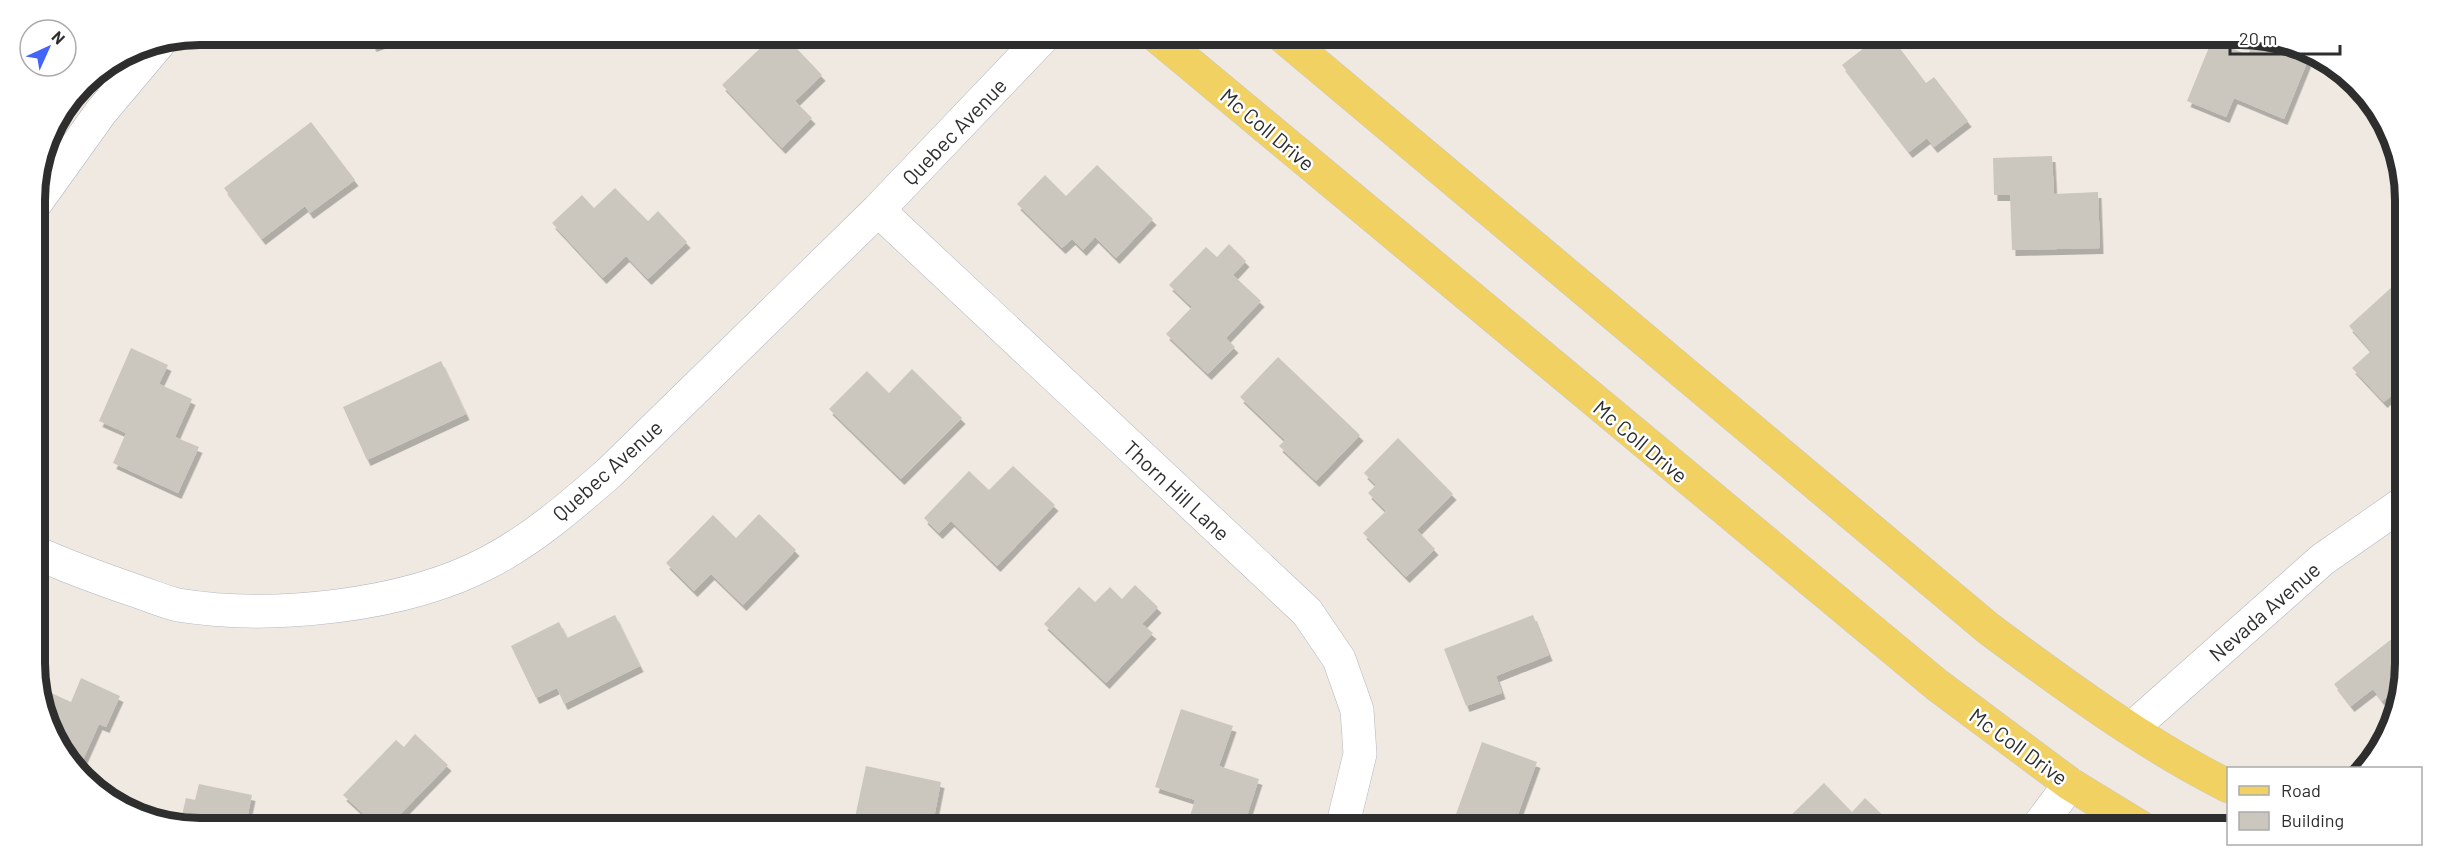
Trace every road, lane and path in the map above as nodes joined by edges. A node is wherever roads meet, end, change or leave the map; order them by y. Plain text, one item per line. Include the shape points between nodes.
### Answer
1 (1036, 45) edge
2 (1167, 45) edge
3 (1293, 45) edge
4 (149, 54) edge
5 (45, 190) edge
6 (878, 210) junction
7 (2395, 509) edge
8 (45, 556) edge
9 (2131, 729) junction
10 (2070, 784) junction
11 (2227, 785) edge
12 (1344, 818) edge
13 (2044, 818) edge
14 (2126, 818) edge

1 - 6 street, Quebec Avenue
2 - 10 main road, Mc Coll Drive via 1865,627
3 - 9 main road via 1989,628
4 - 5 street
6 - 8 street, Quebec Avenue via 609,473 567,510 488,563 416,591 340,605 252,612 176,604
6 - 12 street, Thorn Hill Lane via 1307,612 1339,659 1358,710 1360,754
7 - 9 street, Nevada Avenue via 2323,559
9 - 11 main road via 2186,765
10 - 13 street
10 - 14 main road, Mc Coll Drive

